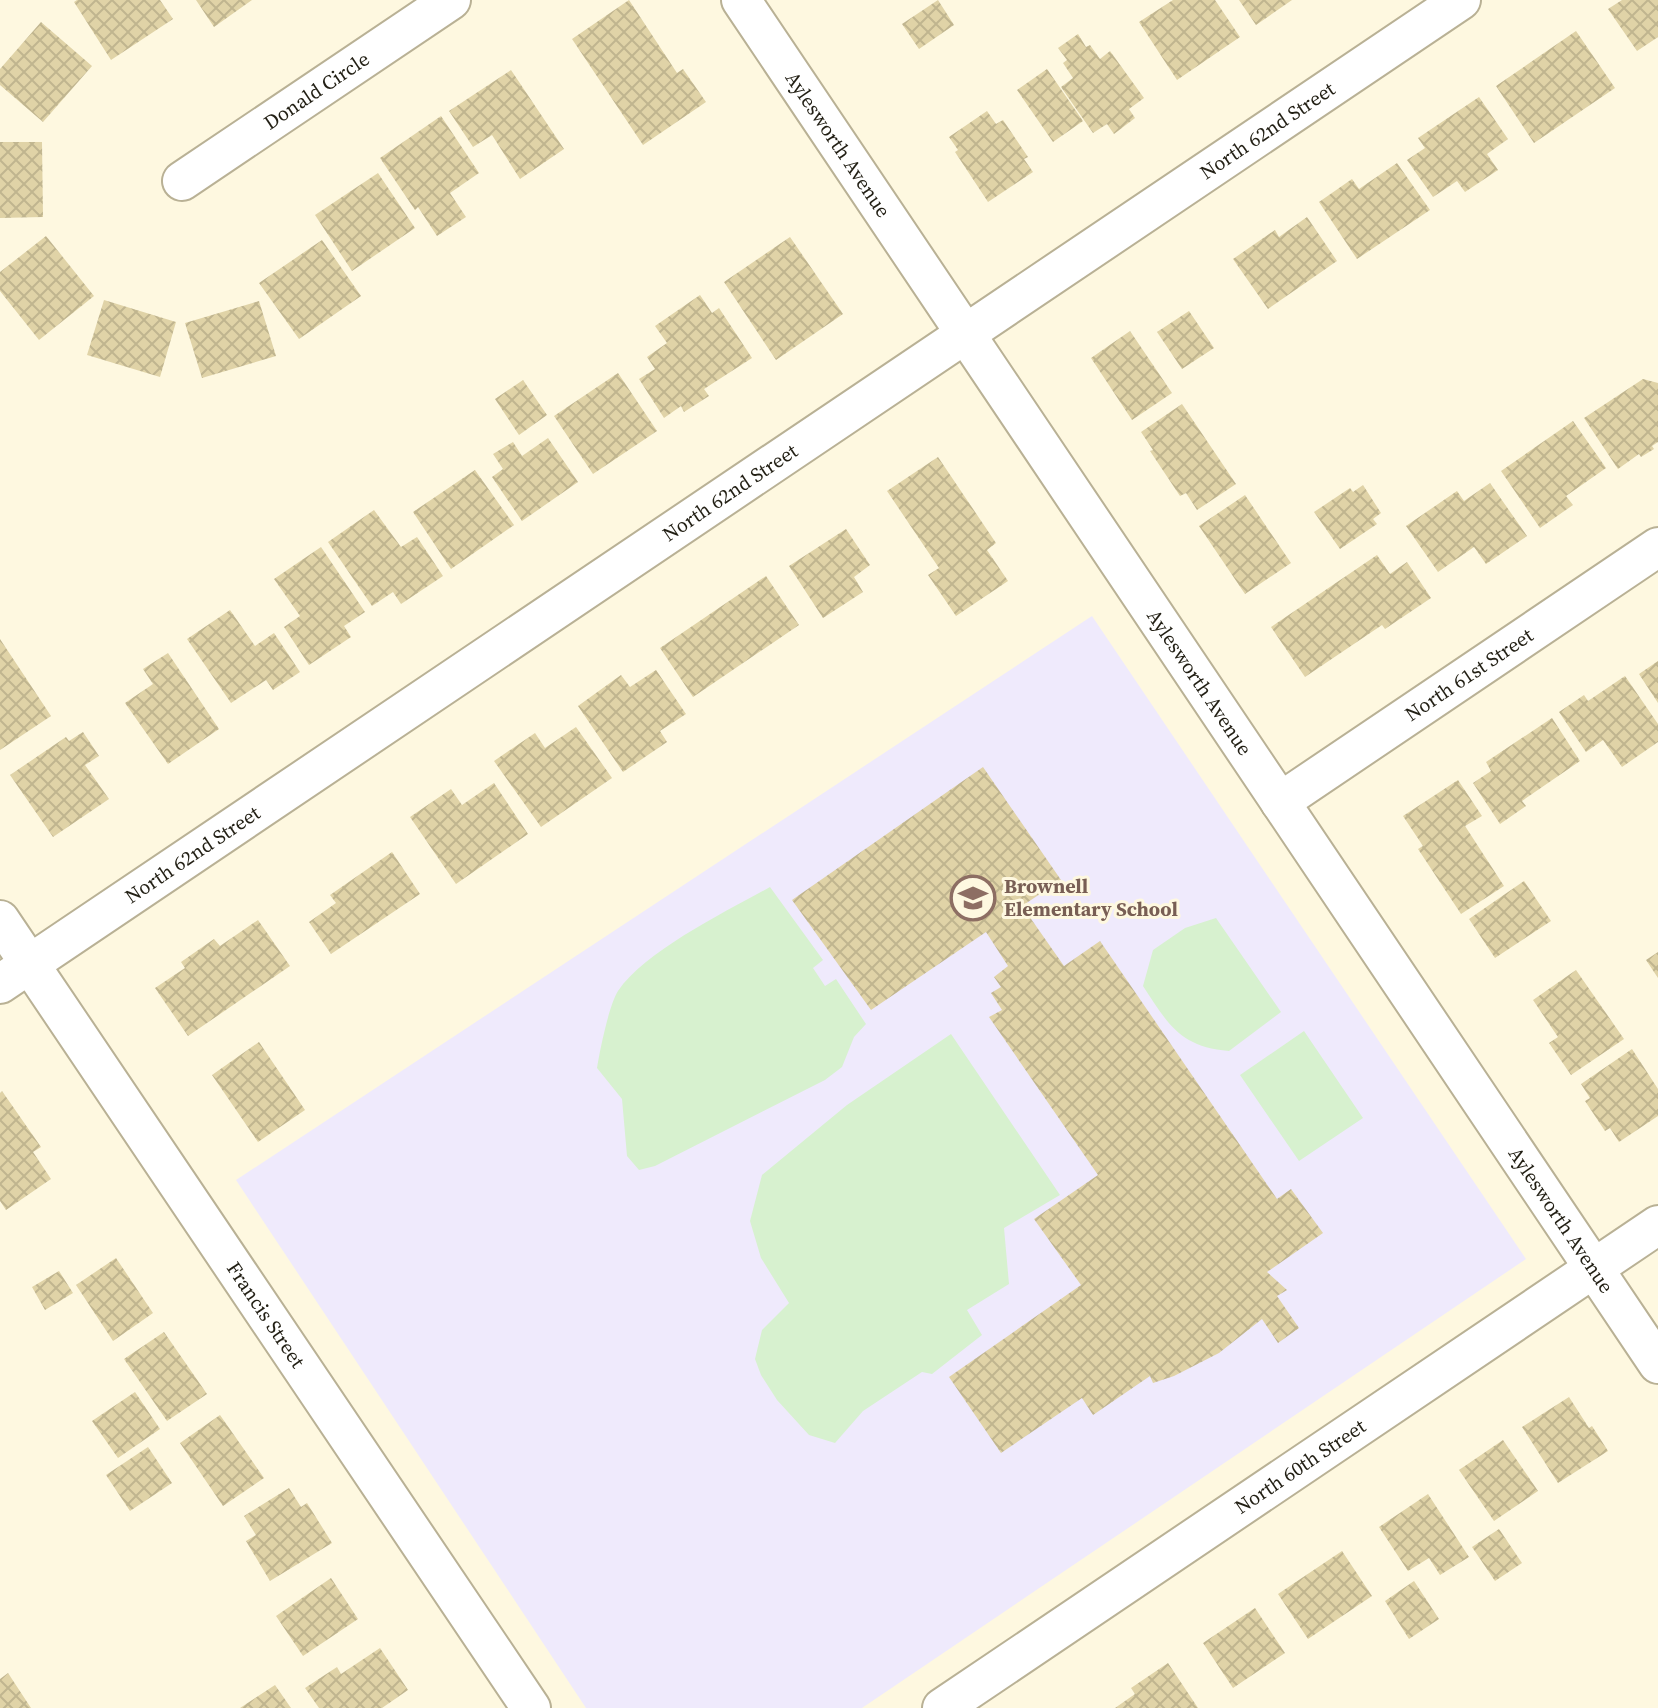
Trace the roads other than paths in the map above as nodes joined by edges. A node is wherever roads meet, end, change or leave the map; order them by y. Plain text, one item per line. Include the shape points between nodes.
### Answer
1 (451, 0) edge
2 (741, 0) edge
3 (1450, 3) edge
4 (182, 181) dead end
5 (964, 333) junction
6 (1658, 547) edge
7 (1280, 802) junction
8 (0, 920) edge
9 (15, 974) edge
10 (1658, 1225) edge
11 (1595, 1268) junction
12 (1658, 1364) edge
13 (531, 1708) edge
14 (942, 1708) edge

1 - 4 street, Donald Circle
2 - 5 street, Aylesworth Avenue
3 - 5 street, North 62nd Street
5 - 7 street, Aylesworth Avenue
5 - 9 street, North 62nd Street
6 - 7 street, North 61st Street
7 - 11 street, Aylesworth Avenue
8 - 9 street, Francis Street
9 - 13 street, Francis Street
10 - 11 street, North 60th Street
11 - 12 street, Aylesworth Avenue
11 - 14 street, North 60th Street

